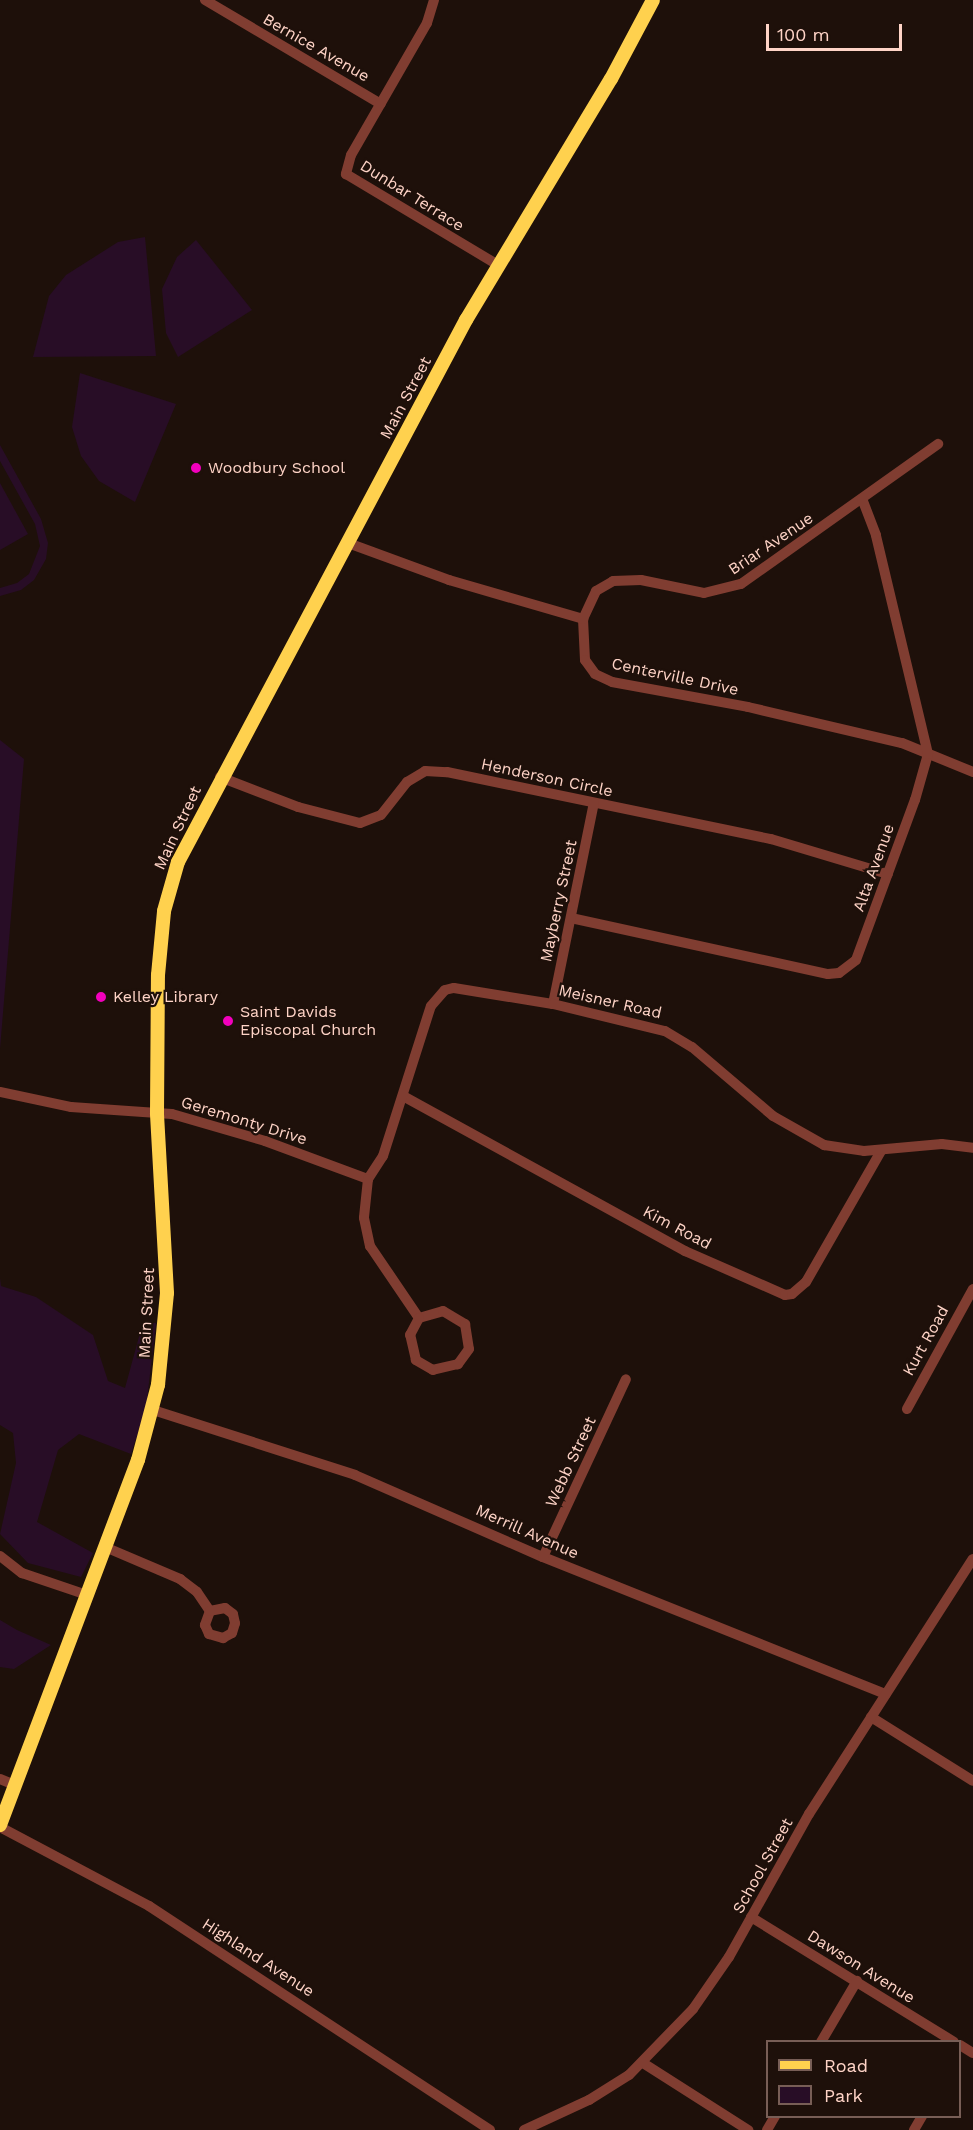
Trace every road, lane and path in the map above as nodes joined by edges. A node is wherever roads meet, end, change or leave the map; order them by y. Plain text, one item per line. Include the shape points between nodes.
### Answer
1 (205, 0) edge
2 (434, 0) edge
3 (653, 0) edge
4 (381, 104) junction
5 (498, 266) junction
6 (938, 444) dead end
7 (862, 499) junction
8 (348, 543) junction
9 (583, 619) junction
10 (928, 754) junction
11 (973, 772) edge
12 (220, 777) junction
13 (594, 803) junction
14 (888, 874) junction
15 (571, 918) junction
16 (553, 1004) junction
17 (0, 1092) edge
18 (403, 1096) junction
19 (158, 1113) junction
20 (973, 1148) edge
21 (881, 1151) junction
22 (368, 1179) junction
23 (973, 1289) edge
24 (419, 1318) junction
25 (626, 1379) dead end
26 (907, 1409) dead end
27 (153, 1410) junction
28 (105, 1547) junction
29 (0, 1556) edge
30 (543, 1557) junction
31 (973, 1559) edge
32 (87, 1595) junction
33 (210, 1611) dead end
34 (886, 1694) junction
35 (871, 1718) junction
36 (0, 1779) edge
37 (973, 1780) edge
38 (15, 1785) junction
39 (0, 1826) edge
40 (751, 1917) junction
41 (857, 1982) junction
42 (822, 2040) edge
43 (949, 2040) edge
44 (643, 2063) junction
45 (490, 2130) edge
46 (524, 2130) edge
47 (748, 2130) edge

1 - 4 street, Bernice Avenue
2 - 4 street via 427,23
3 - 5 main road, Main Street
4 - 5 street, Dunbar Terrace via 349,160 348,176
5 - 8 main road, Main Street
6 - 7 street, Briar Avenue
7 - 9 street, Briar Avenue via 734,587 704,593 640,580 613,581 596,591
7 - 10 street via 876,535
8 - 9 street via 449,580
8 - 12 main road, Main Street
9 - 10 street, Centerville Drive via 585,660 595,674 612,682 776,713 907,744
10 - 11 street, Centerville Drive
10 - 14 street, Alta Avenue
12 - 13 street, Henderson Circle via 298,807 360,823 381,815 406,782 425,771 447,772
12 - 19 main road, Main Street via 178,862 164,911 158,975
13 - 14 street, Henderson Circle via 771,839
13 - 15 street, Mayberry Street
14 - 15 street, Alta Avenue via 856,960 839,973 807,970
15 - 16 street, Mayberry Street
16 - 18 street, Meisner Road via 464,988 445,990 426,1020
16 - 21 street, Meisner Road via 665,1030 800,1134 840,1149
17 - 19 street, Geremonty Drive via 71,1107
18 - 21 street, Kim Road via 686,1251 785,1295 806,1282
18 - 22 street, Meisner Road via 383,1156
19 - 22 street, Geremonty Drive via 265,1141
19 - 27 main road, Main Street via 167,1293 166,1332
20 - 21 street, Meisner Road via 942,1144
22 - 24 street via 364,1218 370,1246
23 - 26 street, Kurt Road
24 - 24 street via 443,1311 465,1324 468,1349 458,1364 440,1371 417,1360 410,1342
25 - 30 street, Webb Street
27 - 28 main road, Main Street
27 - 30 street, Merrill Avenue via 356,1475
28 - 32 main road, Main Street
28 - 33 street via 180,1579 197,1592
29 - 32 street via 22,1573
30 - 34 street, Merrill Avenue
31 - 34 street, School Street
32 - 38 main road, Main Street
34 - 35 street, School Street
35 - 37 street
35 - 40 street, School Street via 808,1814
36 - 38 street
38 - 39 main road, Main Street
39 - 45 street, Highland Avenue via 149,1906
40 - 41 street, Dawson Avenue
40 - 44 street, School Street via 700,2000
41 - 42 street
41 - 43 street, Dawson Avenue
44 - 46 street, School Street via 589,2100
44 - 47 street

